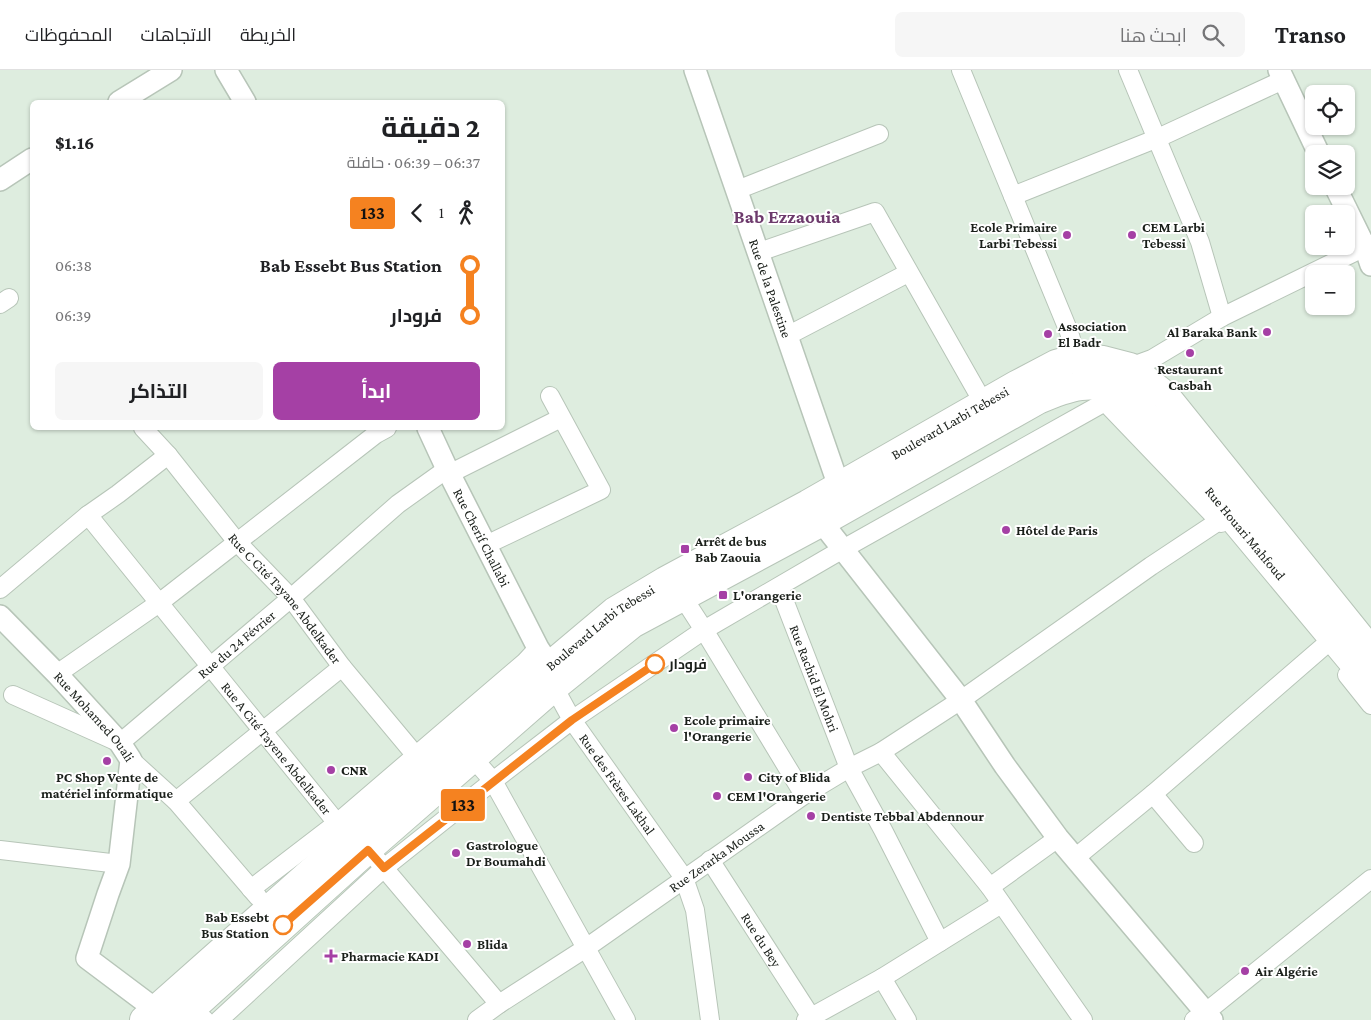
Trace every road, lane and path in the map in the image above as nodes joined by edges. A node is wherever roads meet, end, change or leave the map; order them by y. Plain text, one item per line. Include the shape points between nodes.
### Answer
1 (171, 70) edge
2 (226, 70) edge
3 (695, 70) edge
4 (961, 70) edge
5 (1128, 70) edge
6 (1281, 75) edge
7 (122, 100) edge
8 (244, 100) edge
9 (879, 134) dead end
10 (1158, 138) junction
11 (1315, 145) edge
12 (30, 159) edge
13 (0, 180) edge
14 (737, 190) junction
15 (1340, 195) edge
16 (1013, 196) junction
17 (759, 252) junction
18 (1369, 252) edge
19 (908, 273) junction
20 (1222, 317) junction
21 (787, 336) junction
22 (1077, 358) junction
23 (1130, 367) junction
24 (1084, 385) junction
25 (550, 396) dead end
26 (1109, 396) junction
27 (984, 404) junction
28 (561, 418) junction
29 (146, 430) edge
30 (383, 430) edge
31 (429, 430) edge
32 (168, 455) junction
33 (448, 471) junction
34 (843, 497) junction
35 (1233, 512) junction
36 (815, 513) junction
37 (88, 515) junction
38 (237, 542) junction
39 (486, 545) junction
40 (843, 549) junction
41 (779, 587) junction
42 (0, 589) edge
43 (682, 596) junction
44 (291, 598) junction
45 (159, 603) junction
46 (0, 616) edge
47 (704, 630) junction
48 (1324, 646) junction
49 (211, 666) junction
50 (342, 668) junction
51 (550, 670) junction
52 (1366, 672) edge
53 (57, 674) junction
54 (13, 695) dead end
55 (961, 700) junction
56 (1371, 705) edge
57 (572, 720) junction
58 (263, 731) junction
59 (126, 752) junction
60 (881, 752) junction
61 (473, 758) junction
62 (421, 762) junction
63 (849, 768) junction
64 (493, 781) junction
65 (1153, 794) junction
66 (804, 795) junction
67 (176, 801) junction
68 (1058, 838) junction
69 (1194, 843) dead end
70 (360, 844) junction
71 (0, 850) edge
72 (1075, 858) junction
73 (710, 860) junction
74 (119, 864) junction
75 (684, 878) junction
76 (1371, 878) edge
77 (990, 887) junction
78 (251, 889) junction
79 (1001, 904) junction
80 (268, 909) junction
81 (940, 942) junction
82 (586, 948) junction
83 (882, 978) junction
84 (499, 1004) junction
85 (175, 1016) edge
86 (1204, 1018) edge
87 (810, 1019) edge
88 (219, 1020) edge
89 (476, 1020) edge
90 (626, 1020) edge
91 (710, 1020) edge
92 (907, 1020) edge
93 (1083, 1020) edge

1 - 7 street
2 - 8 street
3 - 14 street, Rue de la Palestine
4 - 16 street
5 - 10 street
6 - 10 street
6 - 11 street
9 - 14 street
10 - 16 street
10 - 20 street via 1200,242
12 - 13 street
14 - 17 street, Rue de la Palestine
15 - 18 street
16 - 22 street
17 - 19 street via 875,212
17 - 21 street, Rue de la Palestine
18 - 20 street
19 - 21 street
19 - 27 street
20 - 23 street via 1152,359
21 - 34 street, Rue de la Palestine
22 - 23 main road, Boulevard Larbi Tebessi
22 - 24 street
22 - 27 main road, Boulevard Larbi Tebessi via 1056,364
23 - 26 street
23 - 35 main road, Rue Houari Mahfoud via 1165,395
24 - 26 main road, Boulevard Larbi Tebessi via 1097,385
24 - 34 main road, Boulevard Larbi Tebessi via 1060,390 1038,400
25 - 28 street
26 - 35 main road, Rue Houari Mahfoud via 1124,395 1152,421
26 - 40 street
27 - 34 main road, Boulevard Larbi Tebessi
28 - 33 street, Rue du 24 Février
28 - 39 street via 601,490
29 - 32 street, Rue C Cité Tayane Abdelkader
30 - 38 street
31 - 33 street, Rue Cherif Challabi
32 - 37 street
32 - 38 street, Rue C Cité Tayane Abdelkader
33 - 39 street, Rue Cherif Challabi
33 - 44 street, Rue du 24 Février via 398,504
34 - 36 main road, Boulevard Larbi Tebessi
35 - 48 street
35 - 52 main road, Rue Houari Mahfoud
35 - 55 street, Rue Zerarka Moussa
36 - 40 street
36 - 43 main road, Boulevard Larbi Tebessi
36 - 51 main road, Boulevard Larbi Tebessi via 665,581 615,611
37 - 42 street
37 - 45 street, Rue A Cité Tayene Abdelkader
38 - 44 street, Rue C Cité Tayane Abdelkader
38 - 45 street
39 - 51 street, Rue Cherif Challabi
40 - 41 street
40 - 55 street
41 - 47 street
41 - 63 street, Rue Rachid El Mohri
43 - 47 street
43 - 51 main road, Boulevard Larbi Tebessi
44 - 49 street, Rue du 24 Février
44 - 50 street, Rue C Cité Tayane Abdelkader
45 - 49 street, Rue A Cité Tayene Abdelkader
45 - 53 street
46 - 53 street, Rue Mohamed Ouali
47 - 57 street
47 - 66 street
48 - 52 street
48 - 65 street
49 - 58 street, Rue A Cité Tayene Abdelkader
49 - 59 street, Rue du 24 Février
50 - 58 street
50 - 62 street, Rue C Cité Tayane Abdelkader
51 - 57 street, Rue des Frères Lakhal
51 - 61 main road, Boulevard Larbi Tebessi
51 - 62 main road, Boulevard Larbi Tebessi
52 - 56 street
53 - 59 street, Rue Mohamed Ouali
54 - 59 street
55 - 60 street, Rue Zerarka Moussa
55 - 68 street
57 - 64 street
57 - 75 street, Rue des Frères Lakhal
58 - 67 street
58 - 70 street, Rue A Cité Tayene Abdelkader
59 - 67 street
59 - 74 street, Rue Mohamed Ouali
60 - 63 street, Rue Zerarka Moussa
60 - 77 street
61 - 64 street
61 - 70 main road, Boulevard Larbi Tebessi
62 - 70 main road, Boulevard Larbi Tebessi
63 - 66 street, Rue Zerarka Moussa
63 - 81 street, Rue Rachid El Mohri
64 - 70 street
64 - 82 street
65 - 69 street
65 - 72 street
66 - 73 street, Rue Zerarka Moussa
67 - 78 street
68 - 72 street
68 - 77 street
70 - 78 street
70 - 80 main road, Boulevard Larbi Tebessi
70 - 84 street, Rue A Cité Tayene Abdelkader
70 - 85 main road, Boulevard Larbi Tebessi
70 - 88 street
71 - 74 street
72 - 86 street
73 - 75 street, Rue Zerarka Moussa
73 - 87 street, Rue du Bey
74 - 85 street, Rue Mohamed Ouali via 87,958
75 - 82 street, Rue Zerarka Moussa
75 - 91 street, Rue des Frères Lakhal via 695,910
76 - 86 street
77 - 79 street
78 - 80 street
79 - 81 street
79 - 93 street
80 - 85 main road, Boulevard Larbi Tebessi
81 - 83 street
82 - 84 street, Rue Zerarka Moussa
82 - 90 street
83 - 87 street
83 - 92 street
84 - 89 street, Rue Zerarka Moussa

